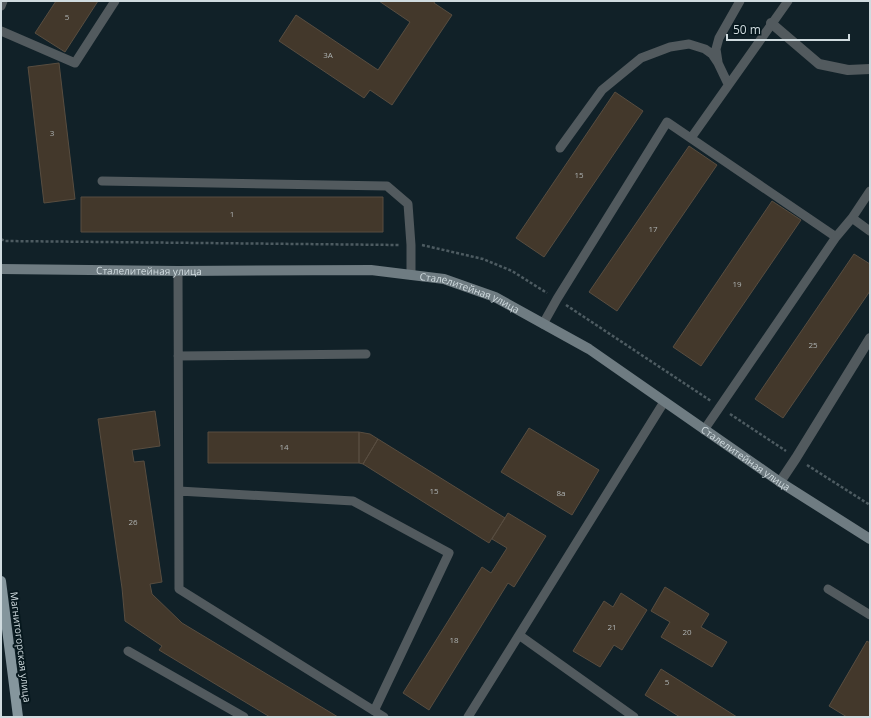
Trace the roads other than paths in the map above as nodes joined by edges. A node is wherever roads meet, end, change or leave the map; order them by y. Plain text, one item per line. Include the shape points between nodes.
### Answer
1 (3, 1) edge
2 (115, 1) edge
3 (740, 1) edge
4 (788, 1) edge
5 (1, 6) edge
6 (771, 23) junction
7 (1, 31) edge
8 (718, 63) junction
9 (870, 69) edge
10 (728, 84) junction
11 (691, 138) junction
12 (560, 148) dead end
13 (102, 181) dead end
14 (870, 191) edge
15 (852, 218) junction
16 (870, 230) edge
17 (836, 237) junction
18 (1, 269) edge
19 (178, 271) junction
20 (411, 275) junction
21 (543, 324) junction
22 (870, 338) edge
23 (366, 354) dead end
24 (178, 356) junction
25 (664, 402) junction
26 (704, 430) junction
27 (780, 482) junction
28 (179, 491) junction
29 (870, 539) edge
30 (1, 581) edge
31 (828, 589) dead end
32 (870, 615) edge
33 (519, 635) junction
34 (128, 651) dead end
35 (374, 711) junction
36 (18, 717) edge
37 (244, 717) edge
38 (384, 717) edge
39 (468, 717) edge
40 (634, 717) edge

1 - 5 lane
2 - 7 lane via 75,63
3 - 8 lane via 719,38 716,49
4 - 6 lane
6 - 9 street via 820,64 848,70
6 - 10 lane
8 - 10 lane
8 - 12 lane via 705,49 689,44 670,47 641,58 602,90
10 - 11 lane
11 - 17 lane
11 - 21 lane via 667,122
13 - 20 lane via 387,186 408,204
14 - 15 lane
15 - 16 lane
15 - 17 lane
17 - 26 lane
18 - 19 street, Сталелитейная улица
19 - 20 street, Сталелитейная улица via 371,270
19 - 24 lane
20 - 21 street, Сталелитейная улица via 444,279 495,297
21 - 25 street, Сталелитейная улица via 589,349
22 - 27 street
23 - 24 lane
24 - 28 lane
25 - 26 street, Сталелитейная улица
25 - 33 lane
26 - 27 street, Сталелитейная улица
27 - 29 street, Сталелитейная улица
28 - 35 lane via 179,588
28 - 35 lane via 353,501 449,554
30 - 36 main road, Магнитогорская улица
31 - 32 lane
33 - 39 lane
33 - 40 lane
34 - 37 lane
35 - 38 lane

